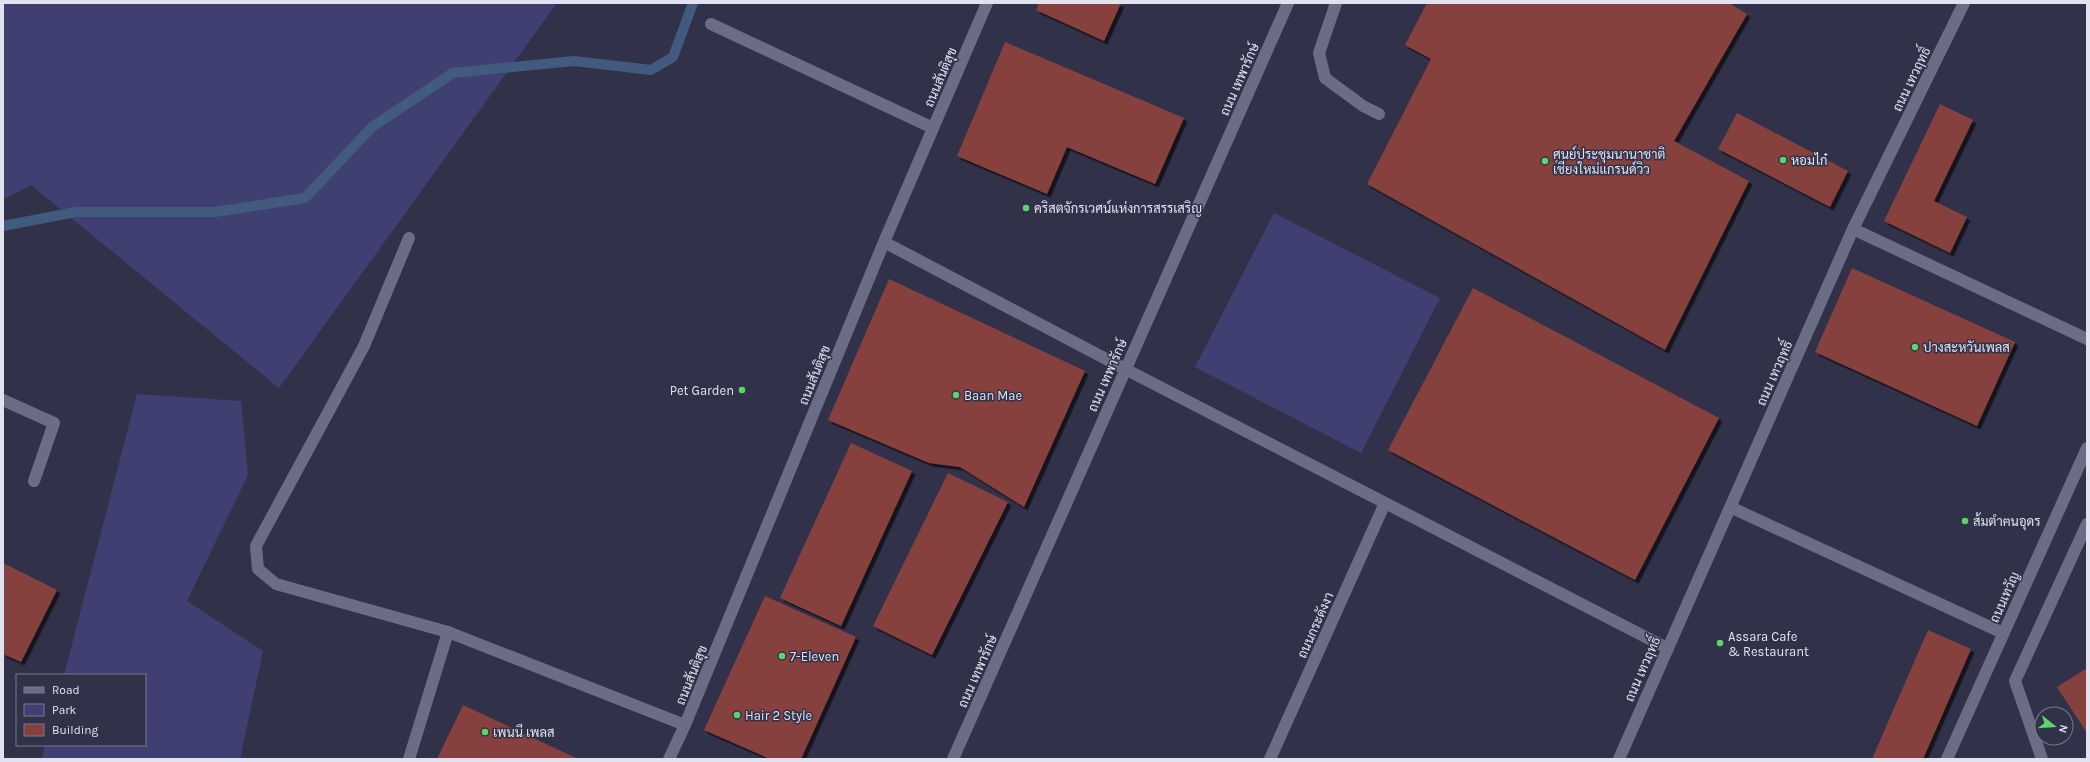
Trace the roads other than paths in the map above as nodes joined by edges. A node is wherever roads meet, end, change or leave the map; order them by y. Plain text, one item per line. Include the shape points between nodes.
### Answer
1 (987, 3) edge
2 (1288, 3) edge
3 (1336, 3) edge
4 (1964, 3) edge
5 (711, 24) dead end
6 (1379, 114) dead end
7 (933, 128) junction
8 (1853, 229) junction
9 (409, 238) dead end
10 (884, 242) junction
11 (2087, 339) edge
12 (1125, 368) junction
13 (3, 400) edge
14 (2087, 448) edge
15 (34, 481) dead end
16 (1385, 503) junction
17 (1730, 507) junction
18 (2087, 524) edge
19 (448, 632) junction
20 (2003, 633) junction
21 (1667, 648) junction
22 (685, 725) junction
23 (410, 759) edge
24 (669, 759) edge
25 (953, 759) edge
26 (1270, 759) edge
27 (1619, 759) edge
28 (1947, 759) edge
29 (2042, 759) edge

1 - 7 street, ถนนสันติสุข
2 - 12 street, ถนน เทพารักษ์
3 - 6 street via 1319,53 1325,78 1363,106
4 - 8 street, ถนน เทวฤทธิ์
5 - 7 street
7 - 10 street, ถนนสันติสุข
8 - 11 street
8 - 17 street, ถนน เทวฤทธิ์
9 - 19 street via 364,346 256,546 258,569 276,584
10 - 12 street
10 - 22 street, ถนนสันติสุข
12 - 16 street
12 - 25 street, ถนน เทพารักษ์
13 - 15 street via 54,423
14 - 20 street, ถนนเทวัญ
16 - 21 street
16 - 26 street, ถนนกระดังงา
17 - 20 street
17 - 21 street, ถนน เทวฤทธิ์
18 - 29 street via 2015,681
19 - 22 street
19 - 23 street
20 - 28 street, ถนนเทวัญ
21 - 27 street, ถนน เทวฤทธิ์
22 - 24 street, ถนนสันติสุข

